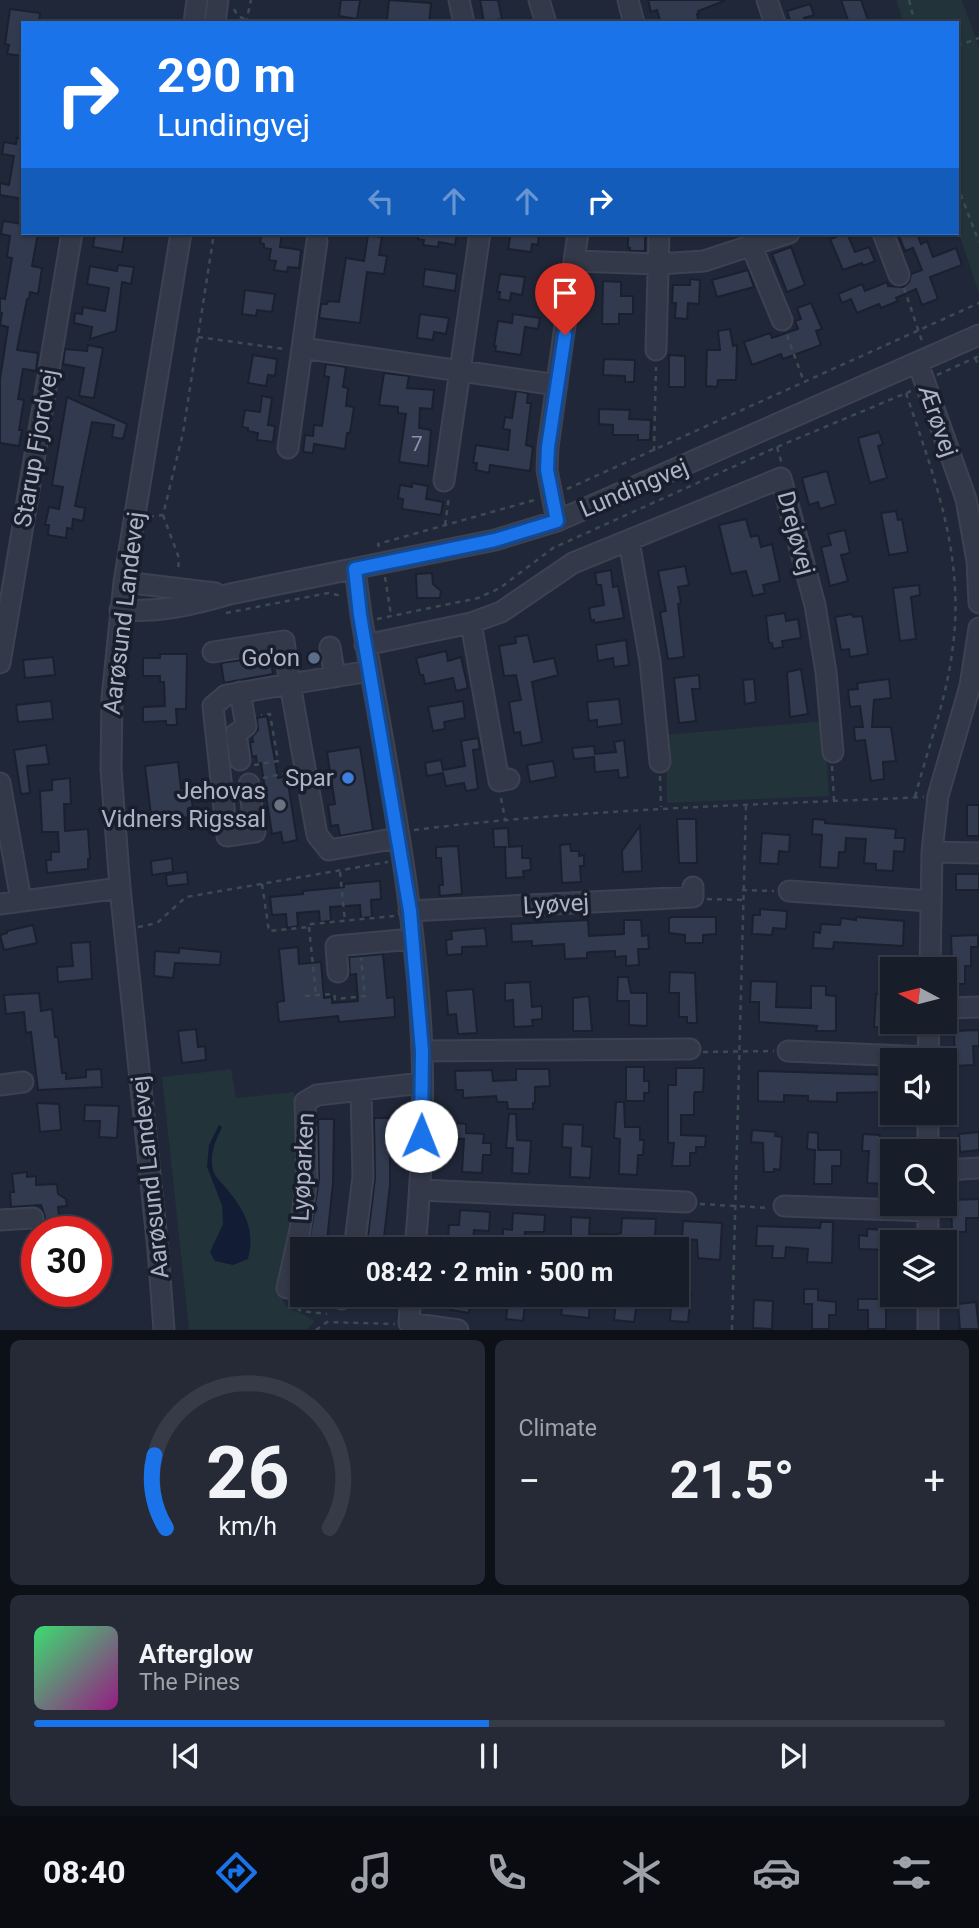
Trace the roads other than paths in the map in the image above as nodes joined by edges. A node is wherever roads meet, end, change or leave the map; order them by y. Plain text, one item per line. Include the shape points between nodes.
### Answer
1 (197, 0) edge
2 (459, 0) edge
3 (539, 0) edge
4 (628, 0) edge
5 (767, 0) edge
6 (225, 3) edge
7 (194, 21) edge
8 (216, 21) edge
9 (464, 21) edge
10 (543, 21) edge
11 (633, 21) edge
12 (774, 21) edge
13 (72, 235) edge
14 (181, 235) edge
15 (481, 235) edge
16 (578, 235) edge
17 (659, 235) edge
18 (784, 235) edge
19 (884, 235) edge
20 (317, 241) dead end
21 (752, 247) junction
22 (576, 261) junction
23 (659, 264) junction
24 (899, 275) road end
25 (782, 320) road end
26 (979, 335) edge
27 (302, 348) junction
28 (656, 350) road end
29 (923, 360) junction
30 (460, 371) junction
31 (557, 385) junction
32 (288, 448) dead end
33 (444, 481) road end
34 (557, 521) junction
35 (629, 541) junction
36 (978, 561) edge
37 (355, 569) junction
38 (124, 582) junction
39 (230, 594) junction
40 (979, 603) edge
41 (120, 610) junction
42 (471, 623) junction
43 (979, 628) edge
44 (365, 645) junction
45 (330, 647) dead end
46 (213, 652) dead end
47 (0, 663) edge
48 (370, 671) junction
49 (334, 677) junction
50 (290, 684) junction
51 (974, 686) edge
52 (240, 692) junction
53 (833, 752) road end
54 (240, 761) road end
55 (660, 762) road end
56 (504, 780) road end
57 (0, 783) edge
58 (248, 784) road end
59 (397, 835) junction
60 (932, 852) junction
61 (979, 853) edge
62 (120, 888) junction
63 (789, 891) road end
64 (693, 892) road end
65 (21, 900) junction
66 (930, 901) junction
67 (0, 904) edge
68 (410, 911) junction
69 (412, 939) junction
70 (930, 957) edge
71 (338, 972) dead end
72 (979, 1007) edge
73 (957, 1008) edge
74 (690, 1049) road end
75 (422, 1051) junction
76 (788, 1051) road end
77 (880, 1056) edge
78 (23, 1082) dead end
79 (422, 1083) junction
80 (0, 1085) edge
81 (361, 1091) junction
82 (979, 1168) edge
83 (957, 1169) edge
84 (420, 1189) junction
85 (686, 1202) road end
86 (784, 1206) road end
87 (880, 1207) edge
88 (21, 1219) edge
89 (0, 1220) edge
90 (356, 1237) edge
91 (416, 1237) edge
92 (287, 1287) road end
93 (410, 1307) edge
94 (928, 1307) edge
95 (164, 1329) edge
96 (458, 1329) edge
97 (928, 1329) edge

1 - 7 street
2 - 9 street
3 - 10 street
4 - 11 street
5 - 12 street
6 - 8 street
13 - 47 street, Starup Fjordvej
14 - 38 street, Aarøsund Landevej
15 - 30 street
16 - 22 street
17 - 23 street
18 - 21 street
19 - 24 street
20 - 27 street
21 - 23 street via 704,261
21 - 25 street
22 - 23 street
22 - 31 street
23 - 28 street
26 - 29 street, Lundingvej
27 - 30 street
27 - 32 street
29 - 34 street, Lundingvej
29 - 36 street, Ærøvej via 966,499
30 - 31 street
30 - 33 street
31 - 34 street via 547,470
34 - 37 street, Lundingvej via 495,540
35 - 42 street, Drejøvej via 573,563 501,612
35 - 53 street, Drejøvej via 781,478 815,605
35 - 55 street via 650,661
36 - 40 street, Ærøvej
37 - 39 street, Lundingvej
37 - 44 street
38 - 39 street, Lundingvej
38 - 41 street, Aarøsund Landevej
39 - 41 street, Lundingvej via 168,609
41 - 62 street, Aarøsund Landevej via 111,769
42 - 44 street, Drejøvej
42 - 56 street
43 - 51 street
44 - 48 street
45 - 49 street
46 - 50 street via 284,641
48 - 49 street
48 - 59 street
49 - 50 street
50 - 52 street
50 - 59 street via 317,835 329,850
51 - 60 street via 938,796
52 - 54 street via 246,726 236,734
52 - 58 street via 226,695 213,706 227,836 255,832
57 - 65 street
59 - 68 street
60 - 61 street
60 - 66 street
62 - 65 street
62 - 95 street, Aarøsund Landevej
63 - 66 street
64 - 68 street, Lyøvej
65 - 67 street
66 - 70 street
68 - 69 street
69 - 71 street via 336,946
69 - 75 street
72 - 73 street
74 - 75 street
75 - 79 street
76 - 77 street
78 - 80 street
79 - 81 street, Lyøparken
79 - 84 street
81 - 90 street via 363,1177
81 - 92 street, Lyøparken via 317,1095 305,1102 307,1178
82 - 83 street
84 - 85 street
84 - 91 street
86 - 87 street
88 - 89 street
93 - 96 street via 409,1323
94 - 97 street

